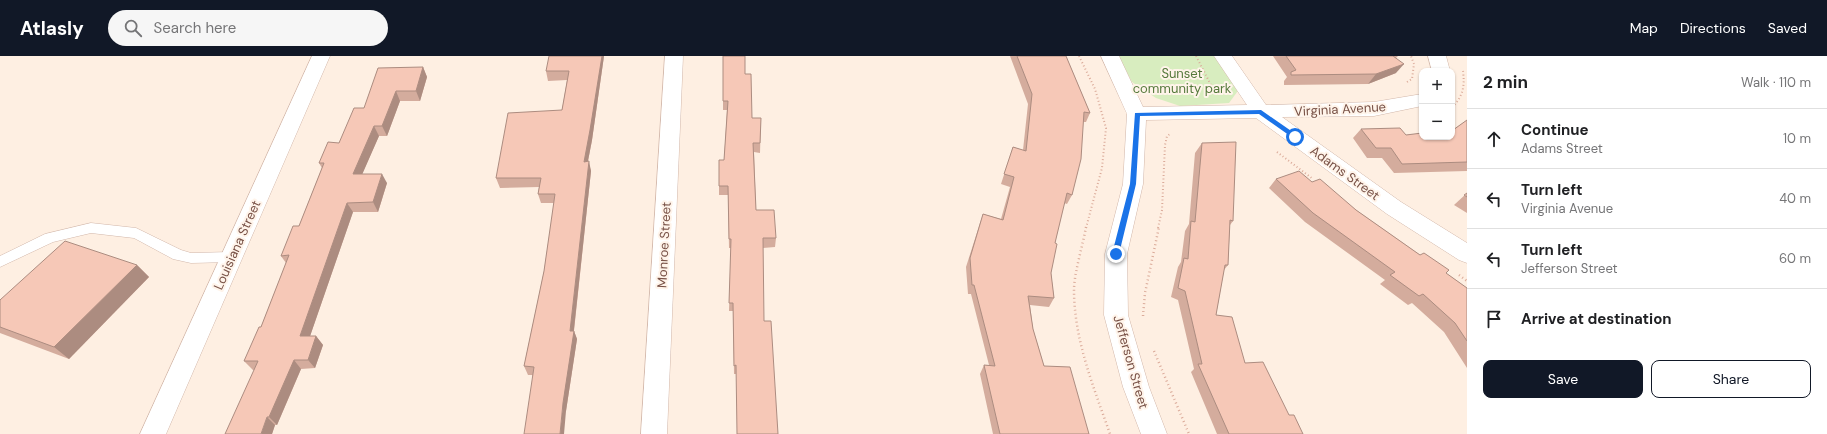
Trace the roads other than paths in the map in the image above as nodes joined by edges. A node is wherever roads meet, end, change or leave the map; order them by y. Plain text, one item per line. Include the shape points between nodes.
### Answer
1 (320, 56) edge
2 (674, 56) edge
3 (1110, 56) edge
4 (1224, 56) edge
5 (1437, 56) edge
6 (1440, 68) edge
7 (1419, 101) edge
8 (1261, 112) junction
9 (1137, 114) junction
10 (1467, 254) edge
11 (232, 257) junction
12 (0, 262) edge
13 (153, 434) edge
14 (654, 434) edge
15 (1154, 434) edge

1 - 11 street, Louisiana Street
2 - 14 street, Monroe Street
3 - 9 street, Jefferson Street
4 - 8 street, Adams Street
5 - 6 street
7 - 8 street, Virginia Avenue via 1374,109
8 - 9 street, Virginia Avenue
8 - 10 street, Adams Street via 1394,208
9 - 15 street, Jefferson Street via 1133,184 1116,254 1116,315 1136,387
11 - 12 lane via 191,258 178,255 136,233 91,228 50,238
11 - 13 street, Louisiana Street

